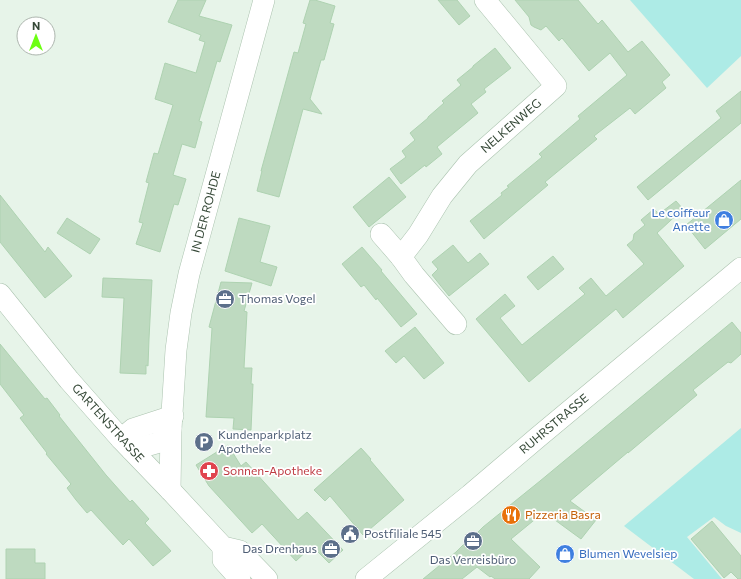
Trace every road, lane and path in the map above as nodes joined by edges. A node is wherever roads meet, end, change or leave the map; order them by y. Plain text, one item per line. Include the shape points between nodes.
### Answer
1 (264, 0) edge
2 (484, 0) edge
3 (381, 234) dead end
4 (400, 257) junction
5 (741, 268) edge
6 (0, 294) edge
7 (456, 324) dead end
8 (172, 423) junction
9 (126, 445) junction
10 (170, 490) junction
11 (223, 547) junction
12 (240, 579) edge
13 (267, 579) edge
14 (366, 579) edge

1 - 8 street, IN DER ROHDE via 189,274 176,350
2 - 4 street, NELKENWEG via 556,86 468,164 442,196 418,235
3 - 4 street
4 - 7 street
5 - 14 street, RUHRSTRASSE
6 - 9 street, GARTENSTRASSE via 69,380
8 - 9 street via 160,442
8 - 10 street, IN DER ROHDE
9 - 10 street, GARTENSTRASSE
10 - 11 street, GARTENSTRASSE
11 - 12 street, GARTENSTRASSE via 223,560
11 - 13 street, GARTENSTRASSE via 240,551

